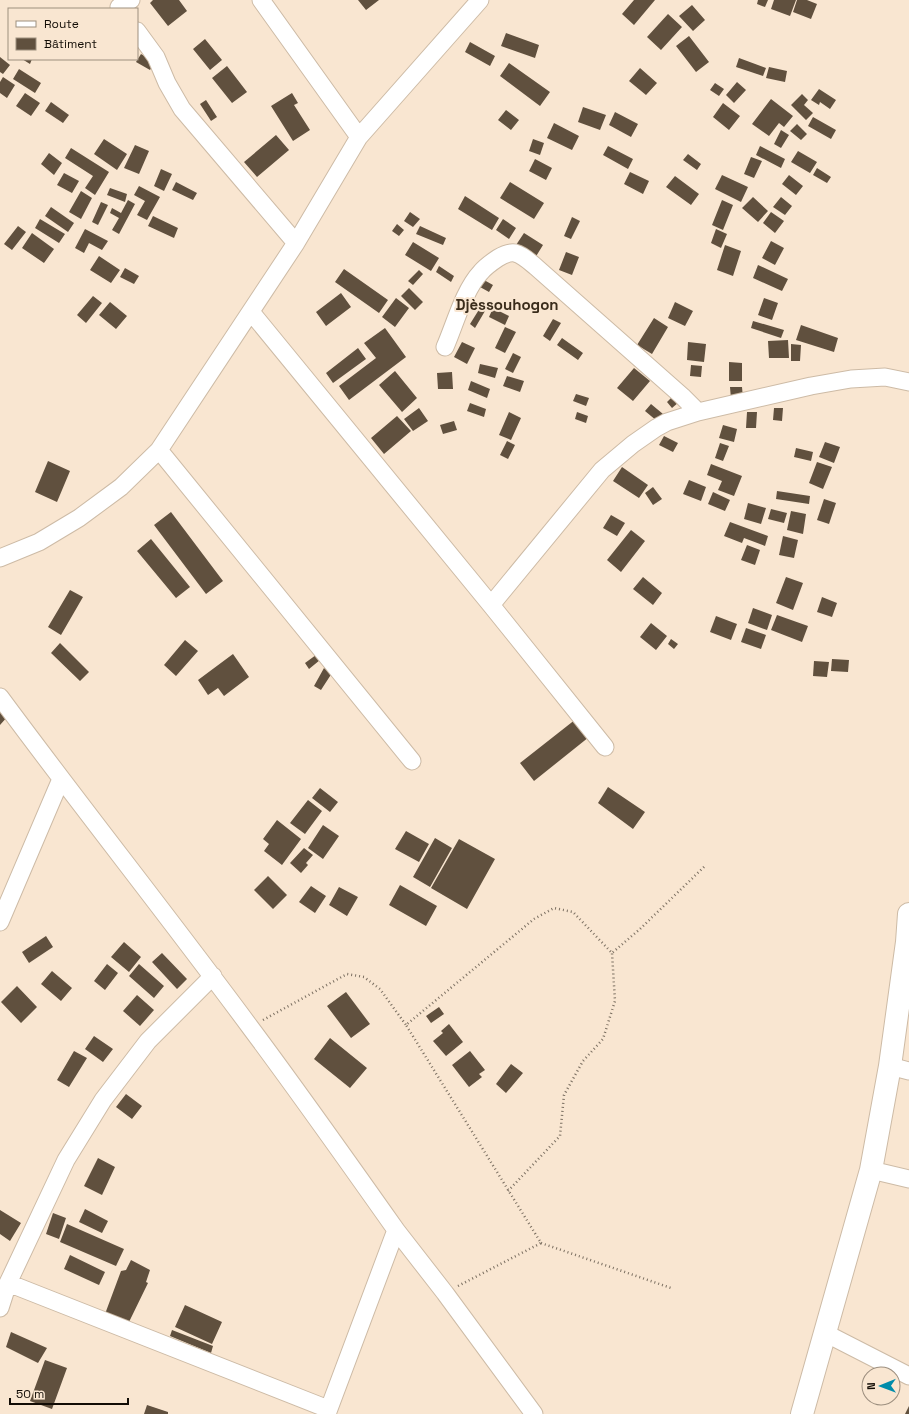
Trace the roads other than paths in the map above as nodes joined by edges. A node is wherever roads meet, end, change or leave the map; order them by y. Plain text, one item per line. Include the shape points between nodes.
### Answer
1 (261, 0) edge
2 (480, 0) edge
3 (138, 32) edge
4 (359, 137) junction
5 (296, 242) junction
6 (250, 312) junction
7 (445, 348) dead end
8 (909, 382) edge
9 (698, 412) junction
10 (159, 450) junction
11 (0, 558) edge
12 (491, 605) junction
13 (0, 697) edge
14 (605, 747) dead end
15 (412, 761) dead end
16 (61, 779) junction
17 (909, 914) edge
18 (0, 921) edge
19 (908, 942) edge
20 (213, 976) junction
21 (900, 1068) edge
22 (871, 1170) junction
23 (909, 1178) edge
24 (396, 1230) junction
25 (8, 1283) junction
26 (0, 1308) edge
27 (825, 1333) junction
28 (909, 1376) edge
29 (328, 1411) edge
30 (534, 1414) edge
31 (802, 1414) edge

1 - 4 street
2 - 4 street
3 - 5 street via 156,57 182,109
4 - 5 street
5 - 6 street
6 - 10 street
6 - 12 street
7 - 9 street via 474,281 489,264 503,255 514,252 536,267
8 - 9 street via 885,377 851,379
9 - 12 street via 656,428 602,470
10 - 11 street via 121,487 79,518 39,542
10 - 15 street
12 - 14 street
13 - 16 street
16 - 18 street
16 - 20 street
17 - 19 street
19 - 21 street
20 - 24 street
20 - 25 street via 148,1041 103,1100 66,1160
21 - 22 street
22 - 23 street
22 - 27 street
24 - 29 street
24 - 30 street
25 - 26 street
25 - 29 street
27 - 28 street
27 - 31 street

